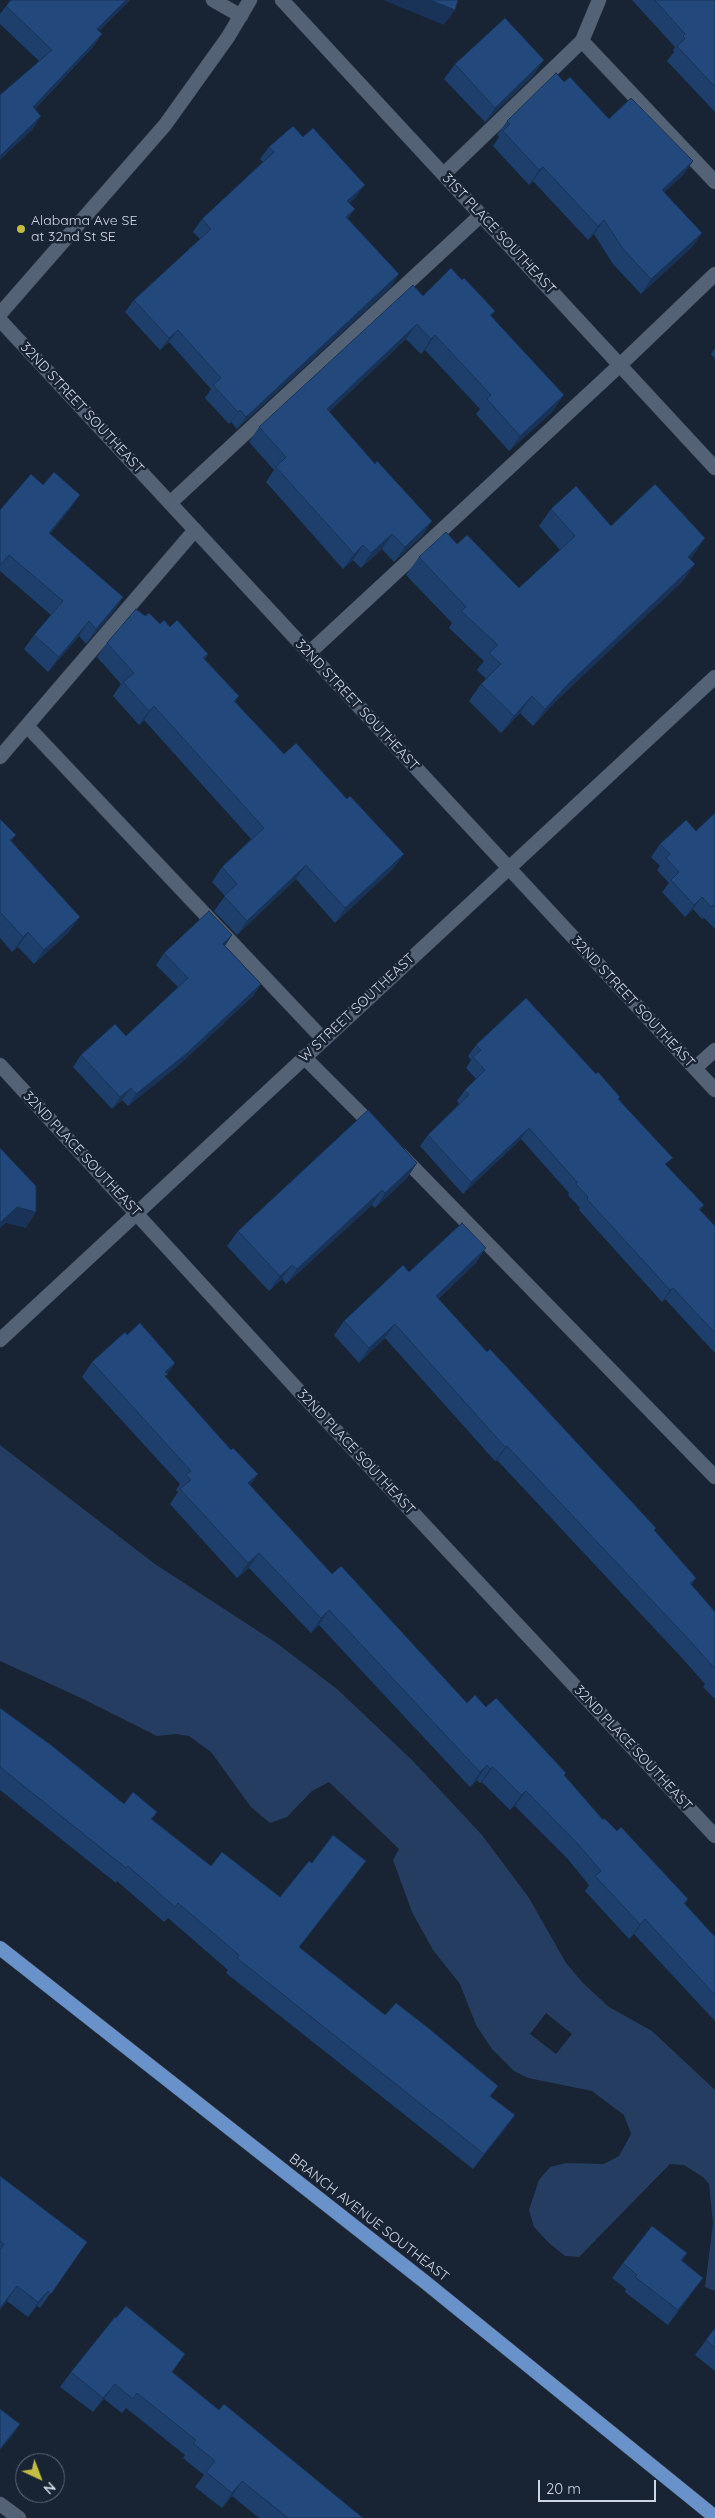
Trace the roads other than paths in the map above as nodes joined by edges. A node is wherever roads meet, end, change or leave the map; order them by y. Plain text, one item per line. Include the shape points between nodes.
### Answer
1 (212, 0) edge
2 (250, 0) edge
3 (282, 0) edge
4 (599, 0) edge
5 (241, 16) junction
6 (582, 41) junction
7 (444, 174) junction
8 (715, 182) edge
9 (481, 215) junction
10 (715, 274) edge
11 (0, 314) edge
12 (0, 320) edge
13 (620, 365) junction
14 (715, 468) edge
15 (170, 503) junction
16 (195, 530) junction
17 (310, 653) junction
18 (715, 677) edge
19 (26, 726) junction
20 (0, 757) edge
21 (509, 868) junction
22 (323, 1039) junction
23 (715, 1050) edge
24 (304, 1057) junction
25 (0, 1065) edge
26 (695, 1068) junction
27 (715, 1090) edge
28 (380, 1134) edge
29 (394, 1148) edge
30 (136, 1212) junction
31 (0, 1340) edge
32 (715, 1477) edge
33 (715, 1836) edge
34 (0, 1948) edge
35 (0, 2504) edge
36 (715, 2517) edge
37 (19, 2518) edge

1 - 5 street
2 - 5 street
3 - 7 street, 31ST PLACE SOUTHEAST
4 - 6 street
5 - 11 street via 165,125
6 - 7 street
6 - 8 street
7 - 9 street, 31ST PLACE SOUTHEAST
9 - 13 street, 31ST PLACE SOUTHEAST
9 - 15 street
10 - 13 street
12 - 15 street, 32ND STREET SOUTHEAST
13 - 14 street, 31ST PLACE SOUTHEAST
13 - 17 street
15 - 16 street, 32ND STREET SOUTHEAST
16 - 17 street, 32ND STREET SOUTHEAST
16 - 19 street
17 - 21 street, 32ND STREET SOUTHEAST
18 - 21 street, W STREET SOUTHEAST
19 - 20 street
19 - 22 street
21 - 22 street, W STREET SOUTHEAST
21 - 26 street, 32ND STREET SOUTHEAST
22 - 24 street, W STREET SOUTHEAST
23 - 26 street
24 - 28 street
24 - 30 street, W STREET SOUTHEAST
25 - 30 street, 32ND PLACE SOUTHEAST
26 - 27 street, 32ND STREET SOUTHEAST
29 - 32 street
30 - 31 street, W STREET SOUTHEAST
30 - 33 street, 32ND PLACE SOUTHEAST
34 - 36 highway, BRANCH AVENUE SOUTHEAST via 425,2282
35 - 37 street

